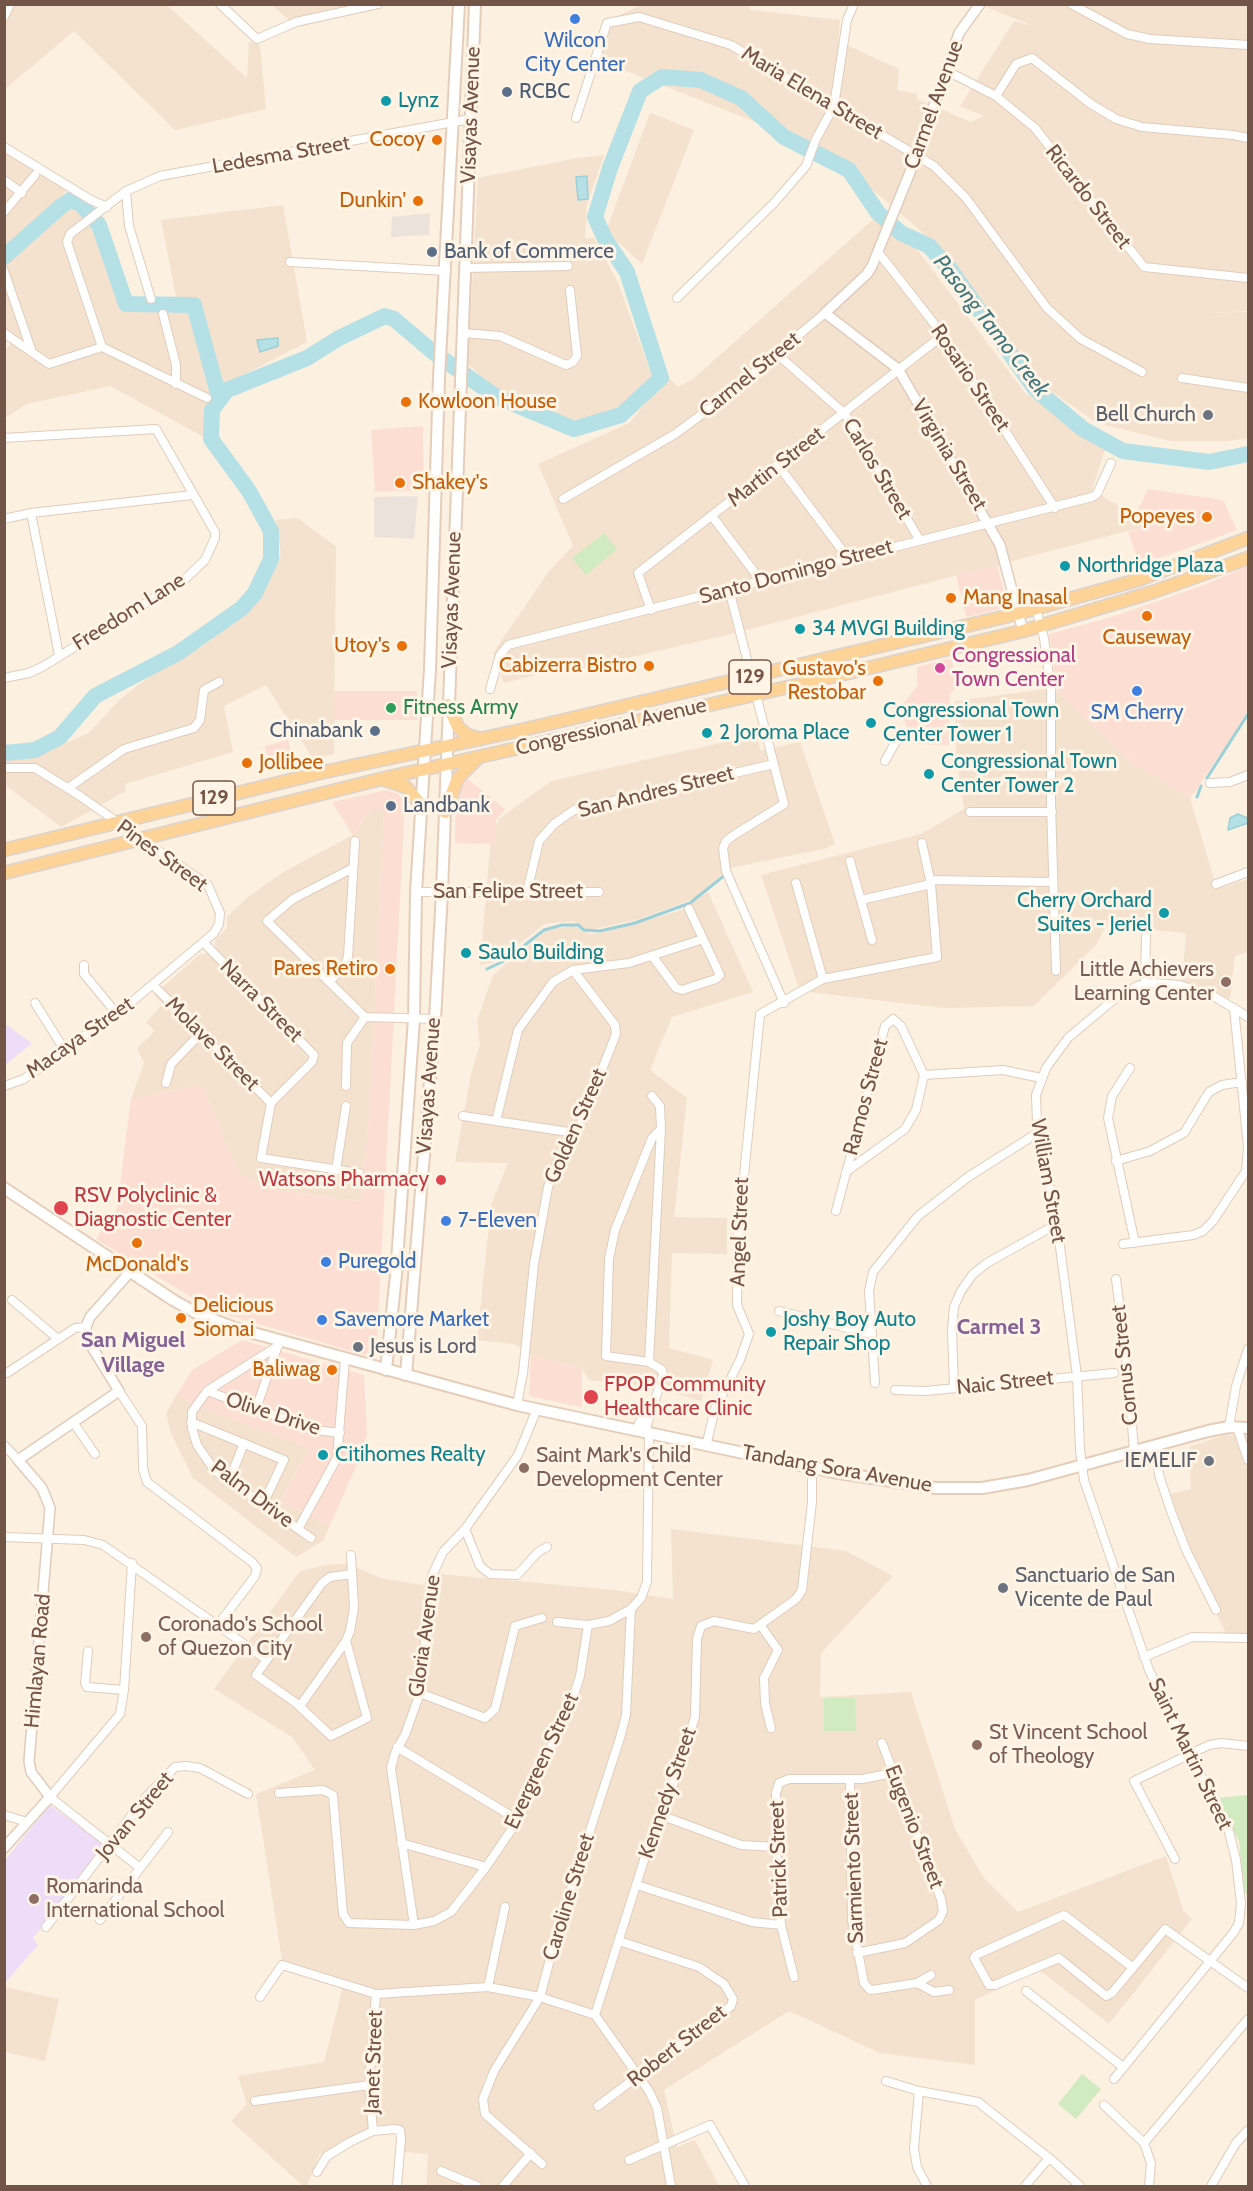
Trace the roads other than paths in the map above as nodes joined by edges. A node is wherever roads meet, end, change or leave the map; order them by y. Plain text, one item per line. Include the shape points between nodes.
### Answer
1 (10, 4) edge
2 (220, 4) edge
3 (378, 4) edge
4 (459, 4) edge
5 (475, 4) edge
6 (854, 4) edge
7 (980, 4) edge
8 (1071, 4) edge
9 (6, 16) edge
10 (1248, 45) edge
11 (945, 70) junction
12 (996, 96) junction
13 (834, 106) junction
14 (576, 118) dead end
15 (470, 119) junction
16 (454, 123) junction
17 (1248, 138) edge
18 (4, 147) edge
19 (916, 155) junction
20 (35, 175) dead end
21 (4, 180) edge
22 (126, 191) junction
23 (22, 193) junction
24 (104, 209) junction
25 (896, 210) joint
26 (4, 212) edge
27 (878, 252) junction
28 (447, 255) junction
29 (466, 256) junction
30 (290, 262) dead end
31 (568, 266) dead end
32 (465, 268) junction
33 (4, 271) edge
34 (446, 271) junction
35 (1248, 278) edge
36 (570, 290) dead end
37 (677, 298) dead end
38 (151, 299) dead end
39 (825, 313) junction
40 (163, 314) dead end
41 (4, 333) edge
42 (463, 333) junction
43 (943, 335) junction
44 (102, 347) junction
45 (32, 352) junction
46 (777, 354) junction
47 (898, 369) junction
48 (1142, 372) dead end
49 (1182, 378) dead end
50 (176, 384) junction
51 (1248, 388) edge
52 (207, 398) dead end
53 (845, 414) junction
54 (4, 438) edge
55 (1111, 463) dead end
56 (778, 465) junction
57 (192, 495) junction
58 (563, 499) dead end
59 (1055, 508) junction
60 (31, 513) junction
61 (712, 516) junction
62 (4, 519) edge
63 (988, 523) junction
64 (1248, 538) edge
65 (919, 539) junction
66 (848, 558) junction
67 (1248, 558) edge
68 (761, 581) junction
69 (729, 589) junction
70 (1036, 609) junction
71 (651, 610) junction
72 (1018, 614) junction
73 (1041, 626) junction
74 (1023, 631) junction
75 (59, 655) junction
76 (751, 677) junction
77 (4, 678) edge
78 (219, 682) dead end
79 (490, 689) dead end
80 (755, 694) junction
81 (448, 705) junction
82 (900, 734) dead end
83 (482, 740) junction
84 (447, 745) junction
85 (425, 750) junction
86 (481, 756) junction
87 (885, 761) dead end
88 (774, 764) junction
89 (446, 765) junction
90 (4, 768) edge
91 (424, 770) junction
92 (1248, 775) edge
93 (381, 779) junction
94 (1210, 783) dead end
95 (68, 789) junction
96 (422, 806) junction
97 (445, 812) junction
98 (970, 812) dead end
99 (1052, 812) junction
100 (115, 822) junction
101 (139, 838) junction
102 (355, 841) dead end
103 (922, 843) dead end
104 (4, 850) edge
105 (850, 861) dead end
106 (353, 868) junction
107 (1248, 872) edge
108 (4, 873) edge
109 (930, 882) junction
110 (1053, 882) junction
111 (796, 883) dead end
112 (1216, 884) dead end
113 (416, 892) junction
114 (442, 892) junction
115 (527, 892) junction
116 (599, 892) dead end
117 (861, 900) junction
118 (689, 909) dead end
119 (1146, 934) dead end
120 (703, 939) junction
121 (872, 940) dead end
122 (204, 943) junction
123 (653, 957) junction
124 (84, 965) dead end
125 (573, 970) junction
126 (1056, 971) dead end
127 (823, 979) junction
128 (329, 982) junction
129 (1146, 984) junction
130 (153, 985) junction
131 (35, 1003) dead end
132 (784, 1003) junction
133 (1234, 1008) junction
134 (117, 1014) junction
135 (365, 1017) junction
136 (1248, 1017) edge
137 (414, 1018) junction
138 (435, 1019) junction
139 (201, 1033) junction
140 (64, 1049) junction
141 (1130, 1068) dead end
142 (924, 1075) junction
143 (1041, 1078) junction
144 (1242, 1082) junction
145 (166, 1083) dead end
146 (4, 1086) edge
147 (346, 1086) dead end
148 (652, 1096) dead end
149 (271, 1103) junction
150 (346, 1106) dead end
151 (463, 1116) dead end
152 (496, 1121) junction
153 (661, 1129) junction
154 (1039, 1132) junction
155 (575, 1133) junction
156 (1116, 1161) junction
157 (336, 1170) junction
158 (846, 1172) junction
159 (360, 1173) dead end
160 (4, 1188) edge
161 (402, 1194) junction
162 (421, 1195) junction
163 (836, 1211) dead end
164 (1057, 1224) junction
165 (1135, 1242) junction
166 (1123, 1244) dead end
167 (130, 1272) junction
168 (1116, 1279) dead end
169 (12, 1300) dead end
170 (779, 1311) dead end
171 (86, 1327) junction
172 (872, 1334) junction
173 (58, 1339) junction
174 (279, 1343) junction
175 (1248, 1349) edge
176 (345, 1359) junction
177 (649, 1362) junction
178 (386, 1370) junction
179 (7, 1373) dead end
180 (1114, 1373) dead end
181 (406, 1375) junction
182 (1077, 1376) junction
183 (875, 1383) dead end
184 (954, 1388) junction
185 (119, 1390) junction
186 (895, 1390) dead end
187 (207, 1391) junction
188 (518, 1405) junction
189 (256, 1409) junction
190 (537, 1409) junction
191 (73, 1422) junction
192 (191, 1422) junction
193 (1238, 1428) edge
194 (643, 1431) junction
195 (340, 1432) junction
196 (244, 1443) junction
197 (4, 1445) edge
198 (706, 1446) junction
199 (1155, 1446) junction
200 (1134, 1451) junction
201 (95, 1454) dead end
202 (18, 1460) junction
203 (1248, 1460) edge
204 (1082, 1466) junction
205 (812, 1467) junction
206 (230, 1481) junction
207 (262, 1504) junction
208 (298, 1529) junction
209 (465, 1529) junction
210 (4, 1537) edge
211 (49, 1538) junction
212 (311, 1538) dead end
213 (546, 1547) dead end
214 (351, 1555) dead end
215 (132, 1563) junction
216 (352, 1574) junction
217 (631, 1609) junction
218 (1216, 1610) dead end
219 (542, 1618) dead end
220 (557, 1622) dead end
221 (218, 1625) junction
222 (588, 1625) junction
223 (761, 1626) junction
224 (1248, 1638) edge
225 (346, 1641) junction
226 (88, 1651) dead end
227 (1144, 1657) junction
228 (267, 1660) junction
229 (124, 1690) junction
230 (420, 1693) junction
231 (300, 1706) junction
232 (771, 1728) dead end
233 (882, 1743) dead end
234 (1248, 1746) edge
235 (397, 1748) junction
236 (1190, 1752) junction
237 (893, 1773) junction
238 (850, 1779) junction
239 (279, 1793) dead end
240 (248, 1794) dead end
241 (50, 1797) junction
242 (4, 1815) edge
243 (663, 1816) junction
244 (518, 1820) junction
245 (27, 1822) junction
246 (168, 1832) dead end
247 (401, 1843) junction
248 (109, 1844) junction
249 (776, 1847) junction
250 (4, 1848) edge
251 (1175, 1859) dead end
252 (486, 1867) junction
253 (140, 1868) junction
254 (637, 1885) junction
255 (1245, 1903) edge
256 (505, 1907) dead end
257 (100, 1920) dead end
258 (414, 1925) junction
259 (781, 1925) junction
260 (46, 1927) dead end
261 (619, 1941) junction
262 (857, 1953) junction
263 (1210, 1961) junction
264 (1132, 1967) junction
265 (931, 1975) dead end
266 (794, 1977) dead end
267 (917, 1983) junction
268 (488, 1987) junction
269 (1248, 1988) edge
270 (949, 1990) dead end
271 (1026, 1991) dead end
272 (376, 1994) junction
273 (260, 1997) dead end
274 (540, 1997) junction
275 (595, 2015) junction
276 (1248, 2019) edge
277 (1123, 2067) junction
278 (638, 2076) junction
279 (1114, 2079) dead end
280 (886, 2081) dead end
281 (369, 2085) junction
282 (919, 2091) junction
283 (255, 2101) dead end
284 (1104, 2105) dead end
285 (598, 2106) dead end
286 (1248, 2130) edge
287 (373, 2131) junction
288 (1144, 2143) junction
289 (664, 2144) junction
290 (531, 2153) junction
291 (1049, 2158) junction
292 (629, 2160) dead end
293 (542, 2164) dead end
294 (441, 2171) dead end
295 (316, 2172) dead end
296 (1079, 2186) edge
297 (397, 2187) edge
298 (477, 2187) edge
299 (503, 2187) edge
300 (670, 2187) edge
301 (745, 2187) edge
302 (927, 2187) edge
303 (1025, 2187) edge
304 (1149, 2187) edge
305 (1211, 2187) edge

1 - 9 street
2 - 3 street via 257,39 296,22
4 - 16 main road, Visayas Avenue
5 - 15 main road, Visayas Avenue
6 - 13 street via 847,20
7 - 11 street, Carmel Avenue via 959,33
8 - 10 street via 1127,34
11 - 12 street, Ricardo Street
11 - 19 street, Carmel Avenue
12 - 17 street via 1016,64 1032,58 1116,119 1142,128
12 - 35 street, Ricardo Street via 1035,128 1144,267
13 - 14 street, Maria Elena Street via 731,45 639,17 607,23
13 - 19 street, Maria Elena Street
13 - 37 street via 806,166
15 - 16 street, Ledesma Street
15 - 29 main road, Visayas Avenue
16 - 22 street, Ledesma Street via 160,176
16 - 28 main road, Visayas Avenue
18 - 24 street
19 - 25 street, Carmel Avenue
19 - 48 street, Maria Elena Street via 934,166 966,198 1047,308 1081,339
20 - 23 street
21 - 23 street
22 - 24 street, Ledesma Street
22 - 38 street via 129,226
23 - 26 street
24 - 44 street, Ledesma Street via 70,234 67,242
25 - 27 street, Carmel Street
27 - 39 street, Carmel Street via 867,274
27 - 43 street, Rosario Street
28 - 29 main road
28 - 34 main road, Visayas Avenue
29 - 32 main road, Visayas Avenue
30 - 34 street
31 - 32 street
32 - 42 main road, Visayas Avenue
33 - 45 street
34 - 85 main road, Visayas Avenue
36 - 42 street via 577,350 573,362 566,365 500,336
39 - 46 street, Carmel Street
39 - 47 street, Virginia Street
40 - 50 street via 176,365
41 - 45 street
42 - 81 main road, Visayas Avenue
43 - 47 street, Martin Street
43 - 59 street, Rosario Street
44 - 45 street via 57,363 43,362
44 - 50 street
46 - 53 street, Carlos Street
46 - 58 street, Carmel Street via 675,434
47 - 53 street, Martin Street
47 - 63 street, Virginia Street
49 - 51 street
50 - 52 street
53 - 56 street, Martin Street
53 - 65 street, Carlos Street
54 - 57 street, Freedom Lane via 156,429
55 - 59 street, Santo Domingo Street via 1096,494
56 - 61 street, Martin Street
56 - 66 street
57 - 60 street
57 - 75 street, Freedom Lane via 215,532 214,546 205,560 185,579
59 - 63 street, Santo Domingo Street
60 - 62 street
60 - 75 street
61 - 68 street
61 - 71 street, Martin Street via 638,573
63 - 65 street, Santo Domingo Street
63 - 72 street, Virginia Street via 1000,545
64 - 70 main road, Congressional Avenue / 129 via 1138,580
65 - 66 street, Santo Domingo Street
66 - 68 street, Santo Domingo Street
67 - 73 main road, Congressional Avenue / 129
68 - 69 street, Santo Domingo Street
69 - 71 street, Santo Domingo Street
69 - 76 street
70 - 72 main road, Congressional Avenue / 129
70 - 73 street
71 - 79 street, Santo Domingo Street via 508,645
72 - 74 street, Virginia Street
72 - 76 main road, Congressional Avenue / 129
73 - 74 main road, Congressional Avenue / 129
73 - 99 street via 1051,691
74 - 80 main road, Congressional Avenue / 129
75 - 77 street, Freedom Lane via 29,673
76 - 80 street
76 - 83 main road, Congressional Avenue / 129
78 - 95 street via 204,690 200,720 194,728 124,749
80 - 86 main road, Congressional Avenue / 129
80 - 88 street
81 - 83 main road via 459,729
81 - 84 main road, Visayas Avenue
82 - 87 street
83 - 84 main road, Congressional Avenue / 129
84 - 85 main road, 129
84 - 89 main road, Visayas Avenue
85 - 91 main road, Visayas Avenue
85 - 100 main road, 129
86 - 89 main road, Congressional Avenue / 129
86 - 97 main road via 458,778
88 - 115 street, San Andres Street via 574,810 554,824 539,842
88 - 132 street via 783,806 726,841 723,848 726,870
89 - 91 main road, Congressional Avenue / 129
89 - 97 main road, Visayas Avenue
90 - 95 street, Pines Street via 35,768
91 - 93 main road, 129
91 - 96 main road, Visayas Avenue
92 - 94 street via 1230,782
93 - 96 main road via 406,787
93 - 101 main road, 129
95 - 100 street, Pines Street
96 - 113 main road, Visayas Avenue
97 - 114 main road, Visayas Avenue
98 - 99 street
99 - 110 street
100 - 101 street, Pines Street
100 - 104 main road, 129
101 - 108 main road, 129
101 - 122 street, Pines Street via 199,877 214,893 219,924
102 - 106 street
103 - 109 street
105 - 117 street
106 - 128 street via 348,957 344,968
106 - 128 street via 293,899 267,921
107 - 112 street
109 - 110 street
109 - 117 street
109 - 127 street via 937,957
110 - 126 street
111 - 127 street
113 - 114 street, San Felipe Street
113 - 137 main road, Visayas Avenue
114 - 115 street, San Felipe Street
114 - 138 main road, Visayas Avenue
115 - 116 street, San Felipe Street
117 - 121 street
118 - 120 street
119 - 129 street
120 - 123 street
120 - 123 street via 720,975 716,979 682,990 676,988
122 - 130 street, Pines Street
122 - 149 street, Narra Street via 314,1055 312,1062
123 - 125 street
124 - 134 street via 84,974
125 - 152 street via 553,982 519,1030
125 - 155 street, Golden Street via 615,1025 616,1034
127 - 132 street
128 - 135 street
129 - 133 street, William Street via 1180,985
129 - 143 street, William Street via 1123,994 1084,1023 1055,1053
130 - 134 street, Macaya Street
130 - 139 street, Molave Street
131 - 140 street
132 - 198 street, Angel Street via 763,1010 759,1016 738,1236 737,1305 749,1334 715,1409
133 - 136 street, William Street
133 - 144 street
134 - 140 street, Macaya Street
135 - 137 street
135 - 147 street via 347,1043
137 - 138 street
137 - 161 main road, Visayas Avenue
138 - 162 main road, Visayas Avenue
139 - 145 street via 171,1064
139 - 149 street, Molave Street
140 - 146 street, Macaya Street via 24,1079
141 - 156 street via 1108,1106
142 - 143 street via 1003,1070
142 - 158 street, Ramos Street via 911,1122
142 - 158 street, Ramos Street via 902,1026 890,1020 885,1026
143 - 154 street, William Street via 1036,1104
144 - 156 street via 1213,1089 1181,1135 1150,1151
144 - 165 street via 1248,1162 1213,1221 1193,1235
148 - 153 street via 660,1106
149 - 157 street via 261,1158
150 - 157 street
151 - 152 street
152 - 155 street
153 - 177 street
153 - 177 street via 651,1138 615,1230 609,1259 606,1356
154 - 164 street, William Street
154 - 172 street via 968,1177 918,1216 873,1272 869,1291
155 - 188 street, Golden Street via 555,1164 541,1217
156 - 165 street
157 - 159 street
158 - 163 street, Ramos Street
160 - 167 main road, Tandang Sora Avenue
161 - 162 main road
161 - 178 main road, Visayas Avenue
162 - 181 main road, Visayas Avenue
164 - 182 street, William Street
164 - 184 street via 987,1263 961,1291 954,1307 952,1329
165 - 166 street
167 - 171 street via 90,1317
167 - 174 main road, Tandang Sora Avenue via 198,1314
168 - 200 street, Cornus Street
169 - 173 street
170 - 172 street
171 - 173 street via 75,1328
171 - 185 street via 87,1339
172 - 183 street
173 - 179 street
174 - 176 main road, Tandang Sora Avenue
174 - 187 street
174 - 189 street
175 - 193 street via 1236,1386
176 - 178 main road, Tandang Sora Avenue
176 - 195 street
177 - 194 street via 663,1375 660,1390 643,1414
178 - 181 main road, Tandang Sora Avenue
180 - 182 street, Naic Street
181 - 188 main road, Tandang Sora Avenue
182 - 184 street, Naic Street
182 - 204 street, William Street
184 - 186 street, Naic Street
185 - 191 street
185 - 221 street via 142,1426 147,1482 257,1568
187 - 189 street, Olive Drive
187 - 192 street via 196,1403
188 - 190 main road, Tandang Sora Avenue
189 - 195 street, Olive Drive via 315,1430
190 - 194 main road, Tandang Sora Avenue
190 - 209 street, Gloria Avenue via 518,1455
191 - 201 street
191 - 202 street
192 - 196 street
192 - 206 street, Palm Drive via 203,1456 214,1471
193 - 199 main road, Tandang Sora Avenue
193 - 203 street
194 - 198 main road, Tandang Sora Avenue
194 - 217 street via 648,1582
195 - 208 street via 333,1467
196 - 206 street
196 - 207 street via 284,1460
197 - 202 street
198 - 205 main road, Tandang Sora Avenue
199 - 200 main road, Tandang Sora Avenue
199 - 218 street via 1159,1475 1172,1514
200 - 204 main road, Tandang Sora Avenue
202 - 211 street, Himlayan Road via 48,1498
204 - 205 main road, Tandang Sora Avenue via 1007,1485 965,1489 900,1483
204 - 227 street, Saint Martin Street
205 - 223 street via 802,1590
206 - 207 street, Palm Drive
207 - 208 street, Palm Drive
208 - 212 street, Palm Drive
209 - 213 street via 480,1566 490,1574 517,1575
209 - 230 street, Gloria Avenue via 443,1552 431,1578
210 - 211 street
211 - 215 street via 93,1542
211 - 241 street, Himlayan Road via 29,1761 31,1772
214 - 216 street
215 - 221 street
215 - 229 street
216 - 225 street via 354,1608
216 - 228 street via 325,1580
217 - 222 street via 609,1621
217 - 274 street, Caroline Street via 626,1715 621,1738 558,1929
219 - 230 street via 515,1626 495,1709 485,1718
220 - 222 street
221 - 228 street
222 - 244 street, Evergreen Street via 573,1698
223 - 232 street via 778,1650 764,1678
223 - 243 street, Kennedy Street via 746,1628 714,1621 701,1626 697,1639 695,1717
224 - 227 street via 1192,1637
225 - 231 street
225 - 231 street via 367,1718 331,1736
226 - 229 street via 87,1687
227 - 236 street, Saint Martin Street
228 - 231 street via 256,1675
229 - 241 street via 116,1721
230 - 235 street, Gloria Avenue
233 - 237 street, Eugenio Street
234 - 236 street via 1221,1743
235 - 244 street
235 - 247 street, Gloria Avenue via 391,1768
236 - 251 street via 1134,1781
236 - 255 street, Saint Martin Street via 1229,1832
237 - 238 street, Patrick Street
237 - 262 street, Eugenio Street via 943,1911 939,1920 905,1942
238 - 249 street, Patrick Street via 789,1779 779,1783
238 - 262 street, Sarmiento Street via 852,1920
239 - 258 street, Evergreen Street via 323,1790 333,1795 343,1914 349,1923
240 - 248 street, Jovan Street via 200,1768 175,1767
241 - 245 street
241 - 248 street
242 - 245 street
243 - 249 street via 741,1845
243 - 254 street, Kennedy Street via 651,1838
244 - 252 street, Evergreen Street
245 - 250 street
246 - 253 street
247 - 252 street
247 - 258 street, Gloria Avenue
248 - 253 street
248 - 260 street, Jovan Street
249 - 259 street, Patrick Street
252 - 258 street, Evergreen Street via 451,1912
253 - 257 street
254 - 259 street via 752,1922
254 - 261 street, Kennedy Street
255 - 263 street, Saint Martin Street via 1239,1923
256 - 268 street
259 - 266 street, Patrick Street
261 - 275 street, Kennedy Street
261 - 278 street, Robert Street via 699,1966 733,1994 730,2006
262 - 267 street, Sarmiento Street via 864,1983 870,1990
263 - 264 street via 1165,1929
263 - 269 street
263 - 277 street, Saint Martin Street
264 - 264 street via 1106,1996 1059,1958 992,1985 974,1958 1064,1915
265 - 267 street
267 - 270 street via 934,1992
268 - 272 street
268 - 274 street
271 - 277 street
272 - 273 street via 282,1965
272 - 281 street, Janet Street
274 - 275 street
274 - 290 street, Caroline Street via 491,2077 482,2106 485,2114
275 - 278 street
276 - 288 street
277 - 279 street, Saint Martin Street
278 - 285 street, Robert Street
278 - 289 street via 657,2108
280 - 282 street
281 - 283 street
281 - 287 street, Janet Street
282 - 291 street via 978,2102
282 - 302 street via 914,2149
284 - 288 street
286 - 305 street
287 - 295 street via 327,2156
287 - 297 street via 400,2130
288 - 304 street via 1151,2163
289 - 292 street
289 - 300 street
289 - 301 street via 710,2125
290 - 293 street
290 - 299 street
291 - 296 street
291 - 303 street
294 - 298 street

